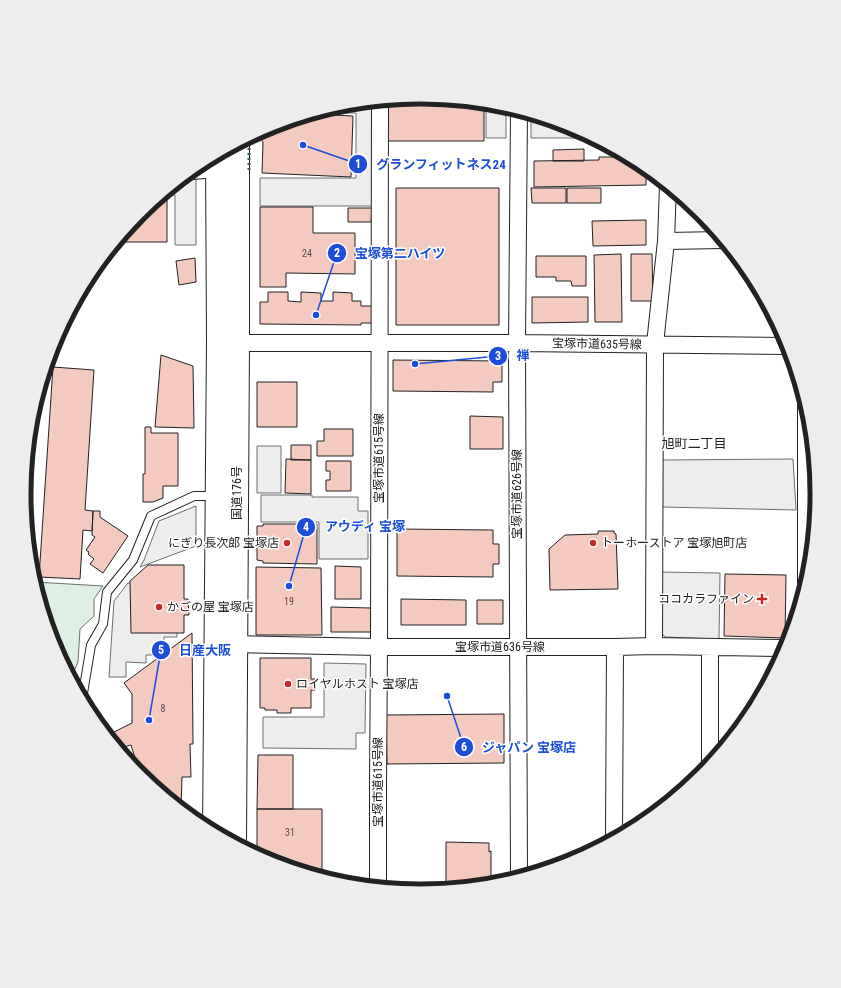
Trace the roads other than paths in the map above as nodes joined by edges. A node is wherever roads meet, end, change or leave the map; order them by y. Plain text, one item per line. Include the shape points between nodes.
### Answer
1 (380, 107) edge
2 (519, 118) edge
3 (238, 150) edge
4 (217, 162) edge
5 (668, 193) edge
6 (716, 240) edge
7 (666, 242) junction
8 (238, 343) junction
9 (379, 343) junction
10 (517, 343) junction
11 (655, 344) junction
12 (780, 346) edge
13 (216, 496) junction
14 (215, 644) junction
15 (237, 645) junction
16 (654, 646) junction
17 (380, 647) junction
18 (518, 647) junction
19 (615, 647) junction
20 (710, 647) junction
21 (778, 648) edge
22 (83, 689) edge
23 (710, 754) edge
24 (214, 824) edge
25 (614, 832) edge
26 (235, 836) edge
27 (519, 870) edge
28 (378, 881) edge

1 - 9 street, 宝塚市道615号線
2 - 10 street, 宝塚市道626号線
3 - 8 highway, 国道176号
4 - 13 highway, 国道176号
5 - 7 street
6 - 7 street
7 - 11 street
8 - 9 street, 宝塚市道635号線
8 - 15 highway, 国道176号
9 - 10 street, 宝塚市道635号線
9 - 17 street, 宝塚市道615号線
10 - 11 street, 宝塚市道635号線
10 - 18 street, 宝塚市道626号線
11 - 12 street, 宝塚市道635号線
11 - 16 street
13 - 14 highway, 国道176号
13 - 22 lane via 194,496 151,516 133,560 107,592 103,624 91,645
14 - 15 street, 宝塚市道636号線
14 - 24 highway, 国道176号
15 - 17 street, 宝塚市道636号線
15 - 26 highway, 国道176号
16 - 19 street, 宝塚市道636号線
16 - 20 street, 宝塚市道636号線
17 - 18 street, 宝塚市道636号線
17 - 28 street, 宝塚市道615号線
18 - 19 street, 宝塚市道636号線
18 - 27 street, 宝塚市道626号線
19 - 25 street
20 - 21 street, 宝塚市道636号線
20 - 23 street

